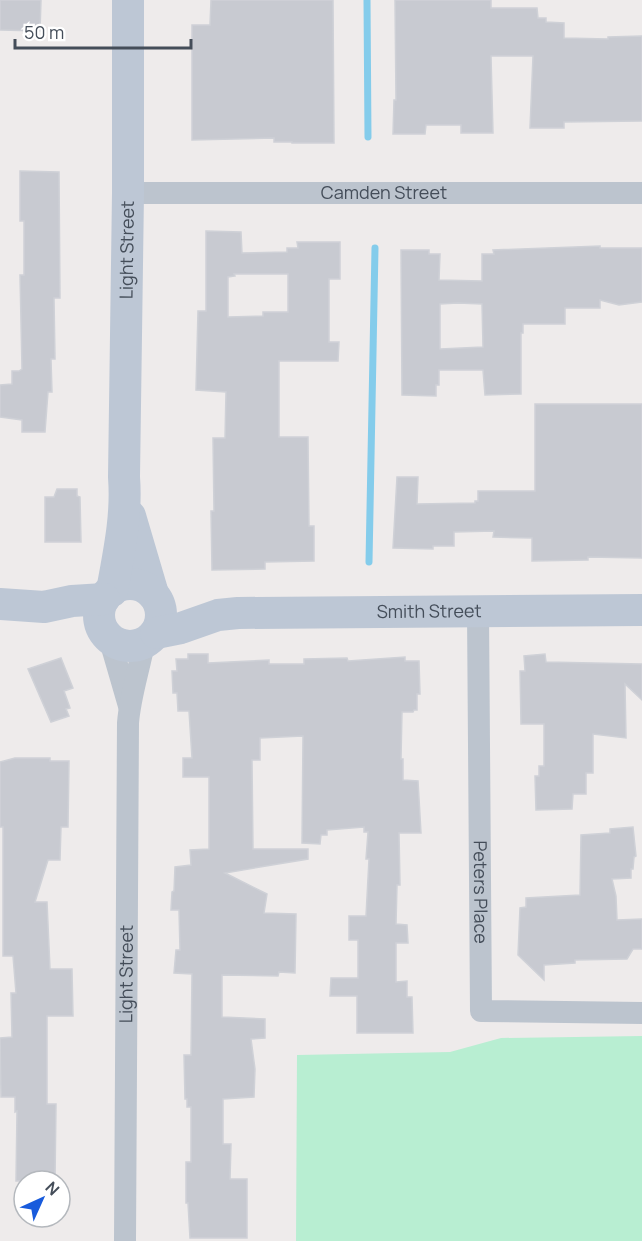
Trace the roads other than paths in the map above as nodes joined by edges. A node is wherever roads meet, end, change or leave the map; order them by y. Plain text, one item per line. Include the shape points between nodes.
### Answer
1 (128, 0) edge
2 (128, 193) junction
3 (642, 193) edge
4 (126, 500) junction
5 (108, 595) junction
6 (0, 604) edge
7 (44, 607) junction
8 (642, 610) edge
9 (478, 612) junction
10 (153, 619) junction
11 (107, 635) junction
12 (129, 707) junction
13 (642, 1013) edge
14 (125, 1241) edge

1 - 2 street, Light Street
2 - 3 street, Camden Street
2 - 4 street, Light Street
4 - 5 street, Light Street
4 - 10 street, Light Street
5 - 7 street
5 - 10 street via 120,586 137,585
5 - 11 street via 100,607
6 - 7 street
7 - 11 street
8 - 9 street, Smith Street
9 - 10 street, Smith Street via 218,615 182,628
9 - 13 street, Peters Place via 481,1011
10 - 11 street via 135,646 116,643
10 - 12 street, Light Street
11 - 12 street, Light Street
12 - 14 street, Light Street

